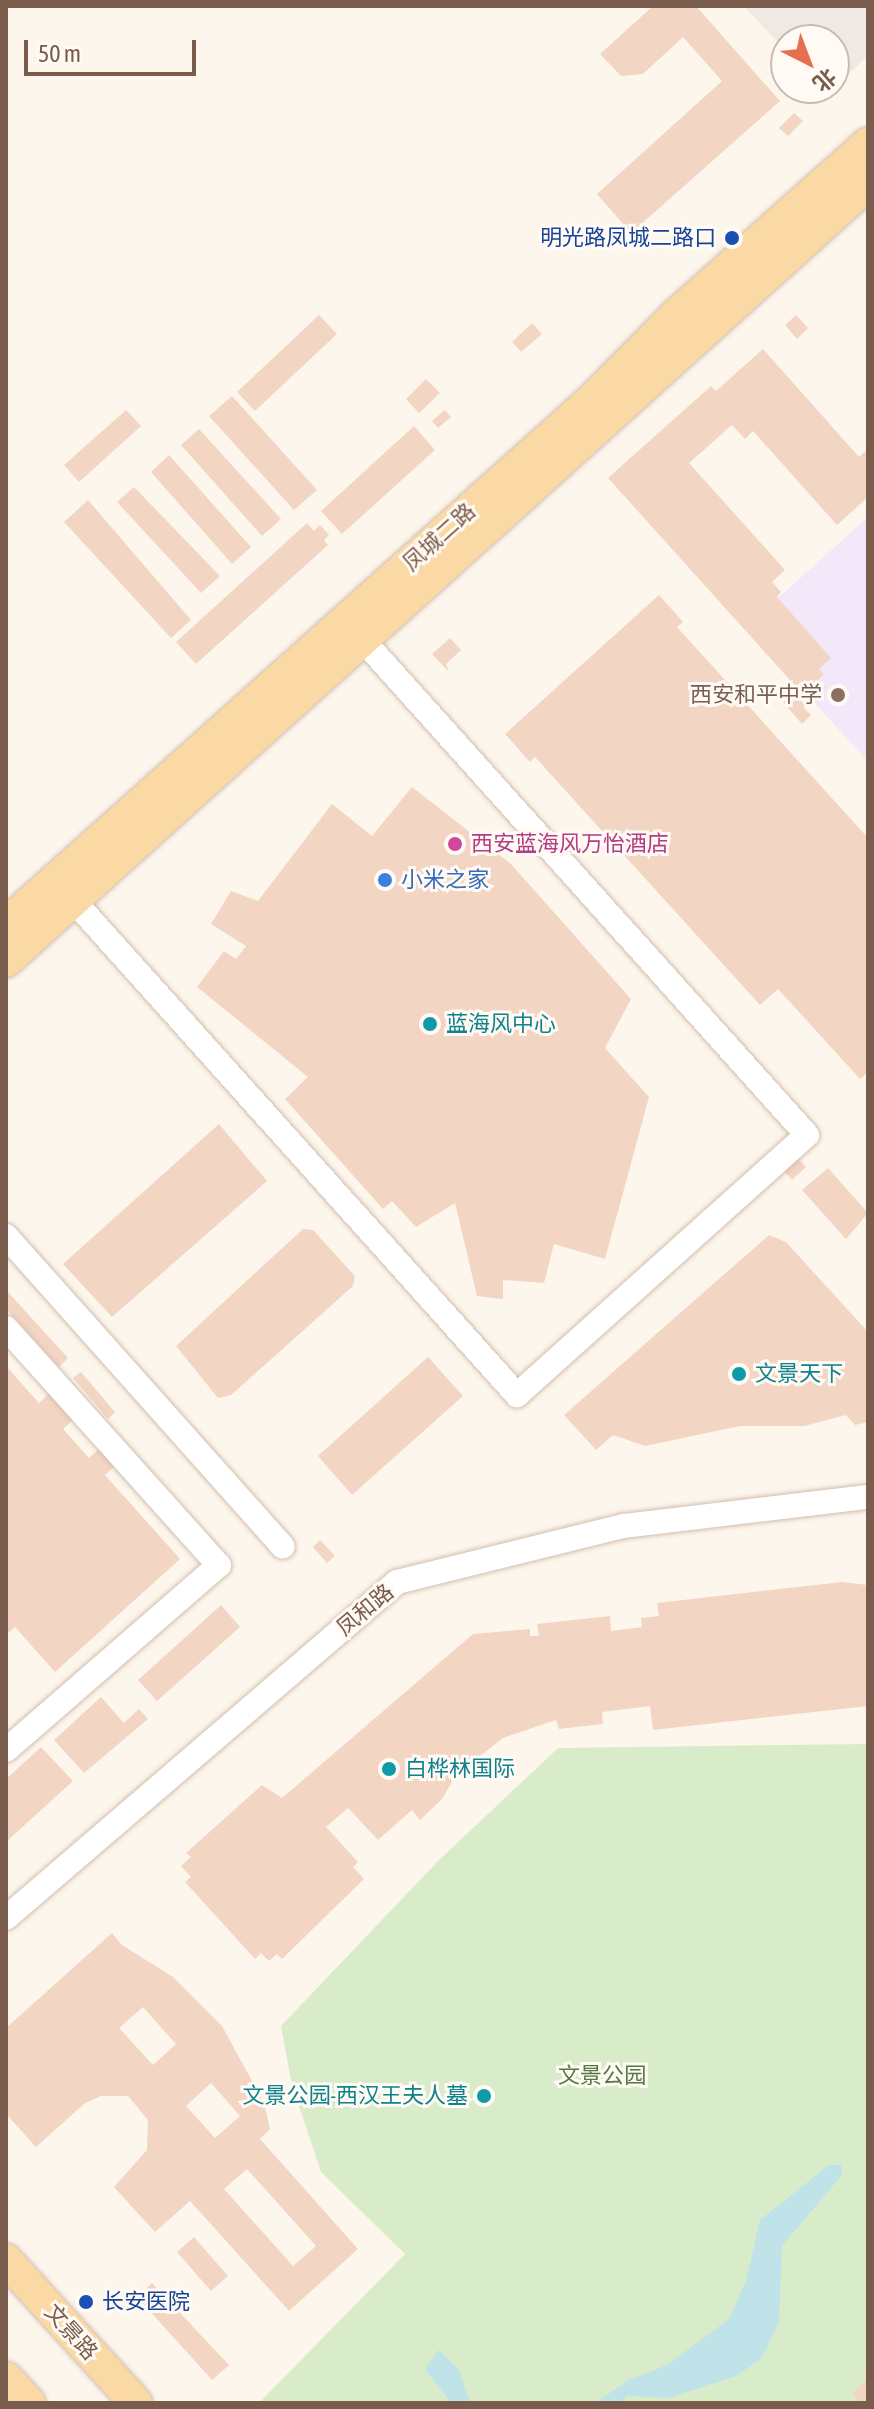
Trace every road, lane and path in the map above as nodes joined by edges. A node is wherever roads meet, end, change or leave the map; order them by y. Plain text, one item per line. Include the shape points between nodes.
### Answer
1 (868, 144) edge
2 (868, 184) edge
3 (361, 638) junction
4 (73, 900) junction
5 (6, 924) edge
6 (6, 961) edge
7 (6, 1236) edge
8 (6, 1328) edge
9 (868, 1497) edge
10 (283, 1547) dead end
11 (6, 1750) edge
12 (6, 1918) edge
13 (6, 2260) edge
14 (6, 2378) edge
15 (29, 2403) edge
16 (136, 2403) edge

1 - 5 main road, 凤城二路 via 676,315 592,400
2 - 3 main road, 凤城二路
3 - 4 main road, 凤城二路
3 - 4 street via 807,1135 795,1146 517,1395
4 - 6 main road, 凤城二路
7 - 10 street
8 - 11 street via 219,1565
9 - 12 street, 凤和路 via 624,1526 397,1582
13 - 16 main road, 文景路
14 - 15 main road

